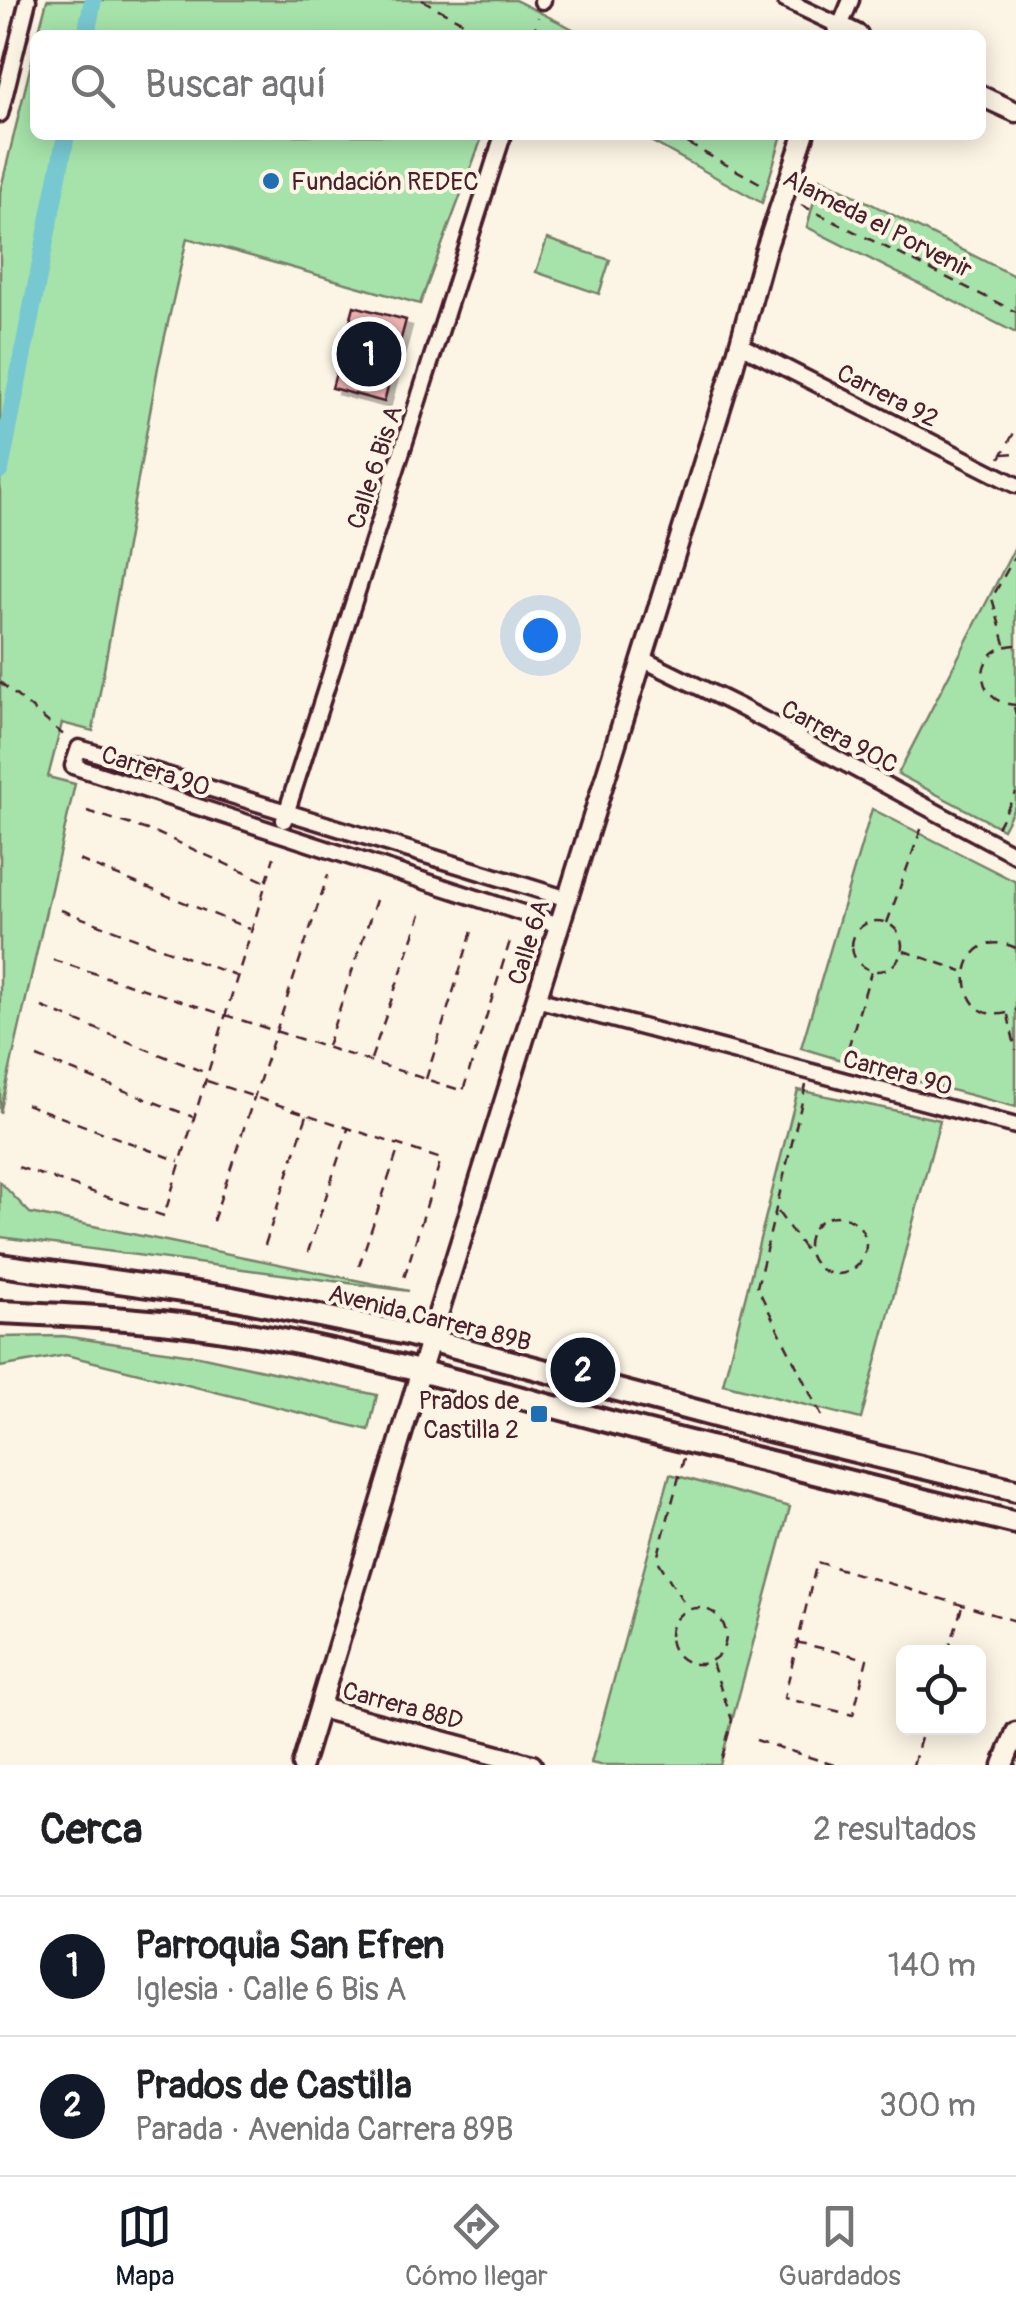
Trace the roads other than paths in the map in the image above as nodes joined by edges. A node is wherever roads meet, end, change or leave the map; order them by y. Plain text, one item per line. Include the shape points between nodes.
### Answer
1 (28, 0) edge
2 (784, 0) edge
3 (851, 0) edge
4 (838, 30) edge
5 (986, 98) edge
6 (1016, 112) edge
7 (0, 114) edge
8 (501, 140) edge
9 (802, 140) edge
10 (740, 344) junction
11 (1016, 485) edge
12 (642, 659) junction
13 (286, 812) junction
14 (280, 834) junction
15 (1016, 854) edge
16 (568, 899) junction
17 (560, 925) junction
18 (536, 999) junction
19 (1016, 1126) edge
20 (0, 1265) edge
21 (0, 1312) edge
22 (430, 1340) junction
23 (420, 1372) junction
24 (1016, 1490) edge
25 (1016, 1523) edge
26 (320, 1708) junction
27 (1016, 1732) edge
28 (302, 1765) edge
29 (532, 1765) edge
30 (1002, 1765) edge

1 - 7 street
2 - 4 street
3 - 4 street
5 - 6 street
8 - 13 street, Calle 6 Bis A
9 - 10 street, Calle 6A
10 - 11 street, Carrera 92
10 - 12 street, Calle 6A
12 - 15 street, Carrera 90C
12 - 16 street, Calle 6A
13 - 14 street, Calle 6 Bis A
13 - 14 street, Carrera 90 via 78,748 72,766
13 - 16 street, Carrera 90
14 - 17 street, Carrera 90
16 - 17 street, Calle 6A
17 - 18 street, Calle 6A
18 - 19 street, Carrera 90
18 - 22 street, Calle 6A
20 - 22 main road, Avenida Carrera 89B via 232,1298
21 - 23 main road via 205,1327
22 - 23 street, Calle 6A
22 - 24 main road, Avenida Carrera 89B
23 - 25 main road
23 - 26 street, Calle 6A
26 - 28 street, Calle 6A
26 - 29 street, Carrera 88D
27 - 30 street

